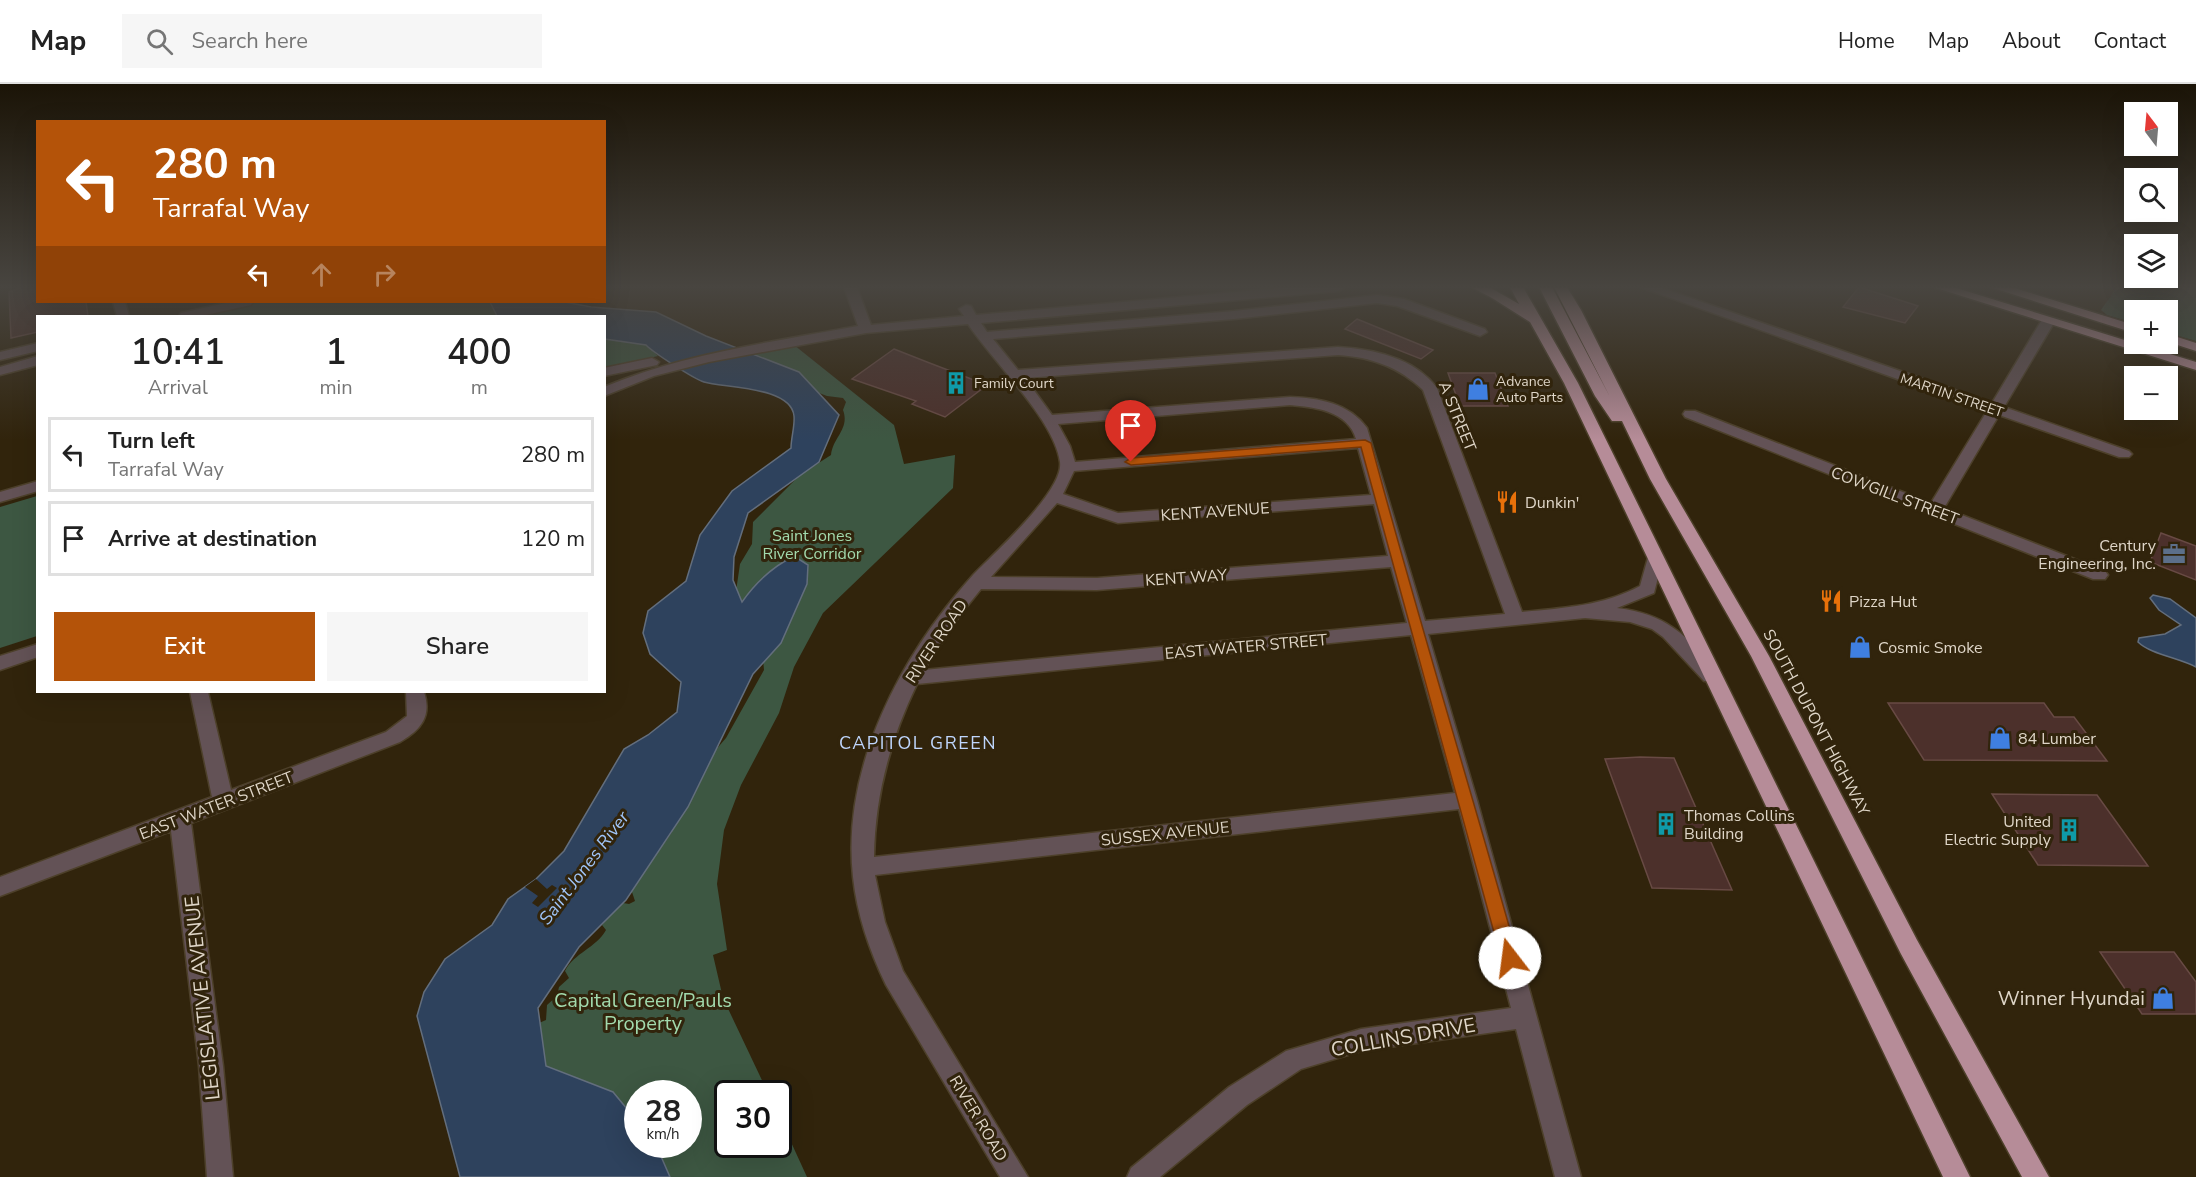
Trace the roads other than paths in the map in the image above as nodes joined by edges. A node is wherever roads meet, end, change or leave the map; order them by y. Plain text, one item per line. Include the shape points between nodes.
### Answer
1 (785, 338) edge
2 (986, 338) edge
3 (1546, 338) edge
4 (1572, 338) edge
5 (1588, 338) edge
6 (1790, 338) edge
7 (2038, 338) edge
8 (2104, 338) edge
9 (2178, 342) edge
10 (2196, 347) edge
11 (36, 348) edge
12 (0, 356) edge
13 (36, 361) edge
14 (664, 364) junction
15 (2196, 366) edge
16 (0, 370) edge
17 (606, 372) edge
18 (1014, 375) junction
19 (609, 389) edge
20 (1994, 410) junction
21 (1690, 414) dead end
22 (1047, 420) junction
23 (1365, 443) junction
24 (2124, 454) dead end
25 (1068, 466) junction
26 (1658, 479) junction
27 (36, 487) edge
28 (0, 497) edge
29 (1055, 497) junction
30 (1379, 499) junction
31 (1935, 510) junction
32 (1655, 558) junction
33 (1396, 561) junction
34 (2099, 575) dead end
35 (976, 583) junction
36 (1585, 612) junction
37 (1516, 620) junction
38 (1418, 630) junction
39 (36, 651) edge
40 (0, 663) edge
41 (908, 678) junction
42 (1716, 682) junction
43 (199, 693) edge
44 (417, 699) edge
45 (1467, 800) junction
46 (223, 802) junction
47 (180, 819) junction
48 (863, 867) junction
49 (0, 887) edge
50 (1526, 1017) junction
51 (220, 1177) edge
52 (1015, 1177) edge
53 (1140, 1177) edge
54 (1568, 1177) edge
55 (1957, 1177) edge
56 (2036, 1177) edge

1 - 14 street
2 - 18 street
3 - 32 highway
4 - 26 highway via 1602,396
5 - 26 highway, SOUTH DUPONT HIGHWAY
6 - 20 street, MARTIN STREET
7 - 20 street
8 - 15 highway
9 - 10 highway
11 - 12 street
13 - 16 street
14 - 17 street
14 - 19 street
18 - 22 street
18 - 37 street, A STREET via 1338,351 1363,353 1405,368 1430,388
20 - 24 street, MARTIN STREET
20 - 31 street
21 - 31 street, COWGILL STREET
22 - 23 street via 1307,402 1344,413 1360,428
22 - 25 street via 1065,451
23 - 25 street
23 - 30 street
25 - 29 street, RIVER ROAD
26 - 56 highway, SOUTH DUPONT HIGHWAY via 1760,656 1909,947
27 - 28 street
29 - 30 street, KENT AVENUE via 1103,515 1136,518
29 - 35 street, RIVER ROAD
30 - 33 street
31 - 34 street, COWGILL STREET
32 - 36 street, EAST WATER STREET via 1648,589
32 - 42 highway
33 - 35 street, KENT WAY via 1097,584
33 - 38 street
35 - 41 street, RIVER ROAD
36 - 37 street, EAST WATER STREET
36 - 42 street, EAST WATER STREET via 1631,614 1653,620 1668,629
37 - 38 street, EAST WATER STREET
38 - 41 street, EAST WATER STREET
38 - 45 street
39 - 40 street
41 - 48 street, RIVER ROAD via 870,782 863,823
42 - 55 highway
43 - 46 street
44 - 46 street, EAST WATER STREET via 416,719 393,737
45 - 48 street, SUSSEX AVENUE
45 - 50 street
46 - 47 street, EAST WATER STREET
47 - 49 street, EAST WATER STREET
47 - 51 street, LEGISLATIVE AVENUE via 211,1066
48 - 52 street, RIVER ROAD via 881,949 894,978
50 - 53 street, COLLINS DRIVE via 1361,1040 1295,1059 1238,1096
50 - 54 street

